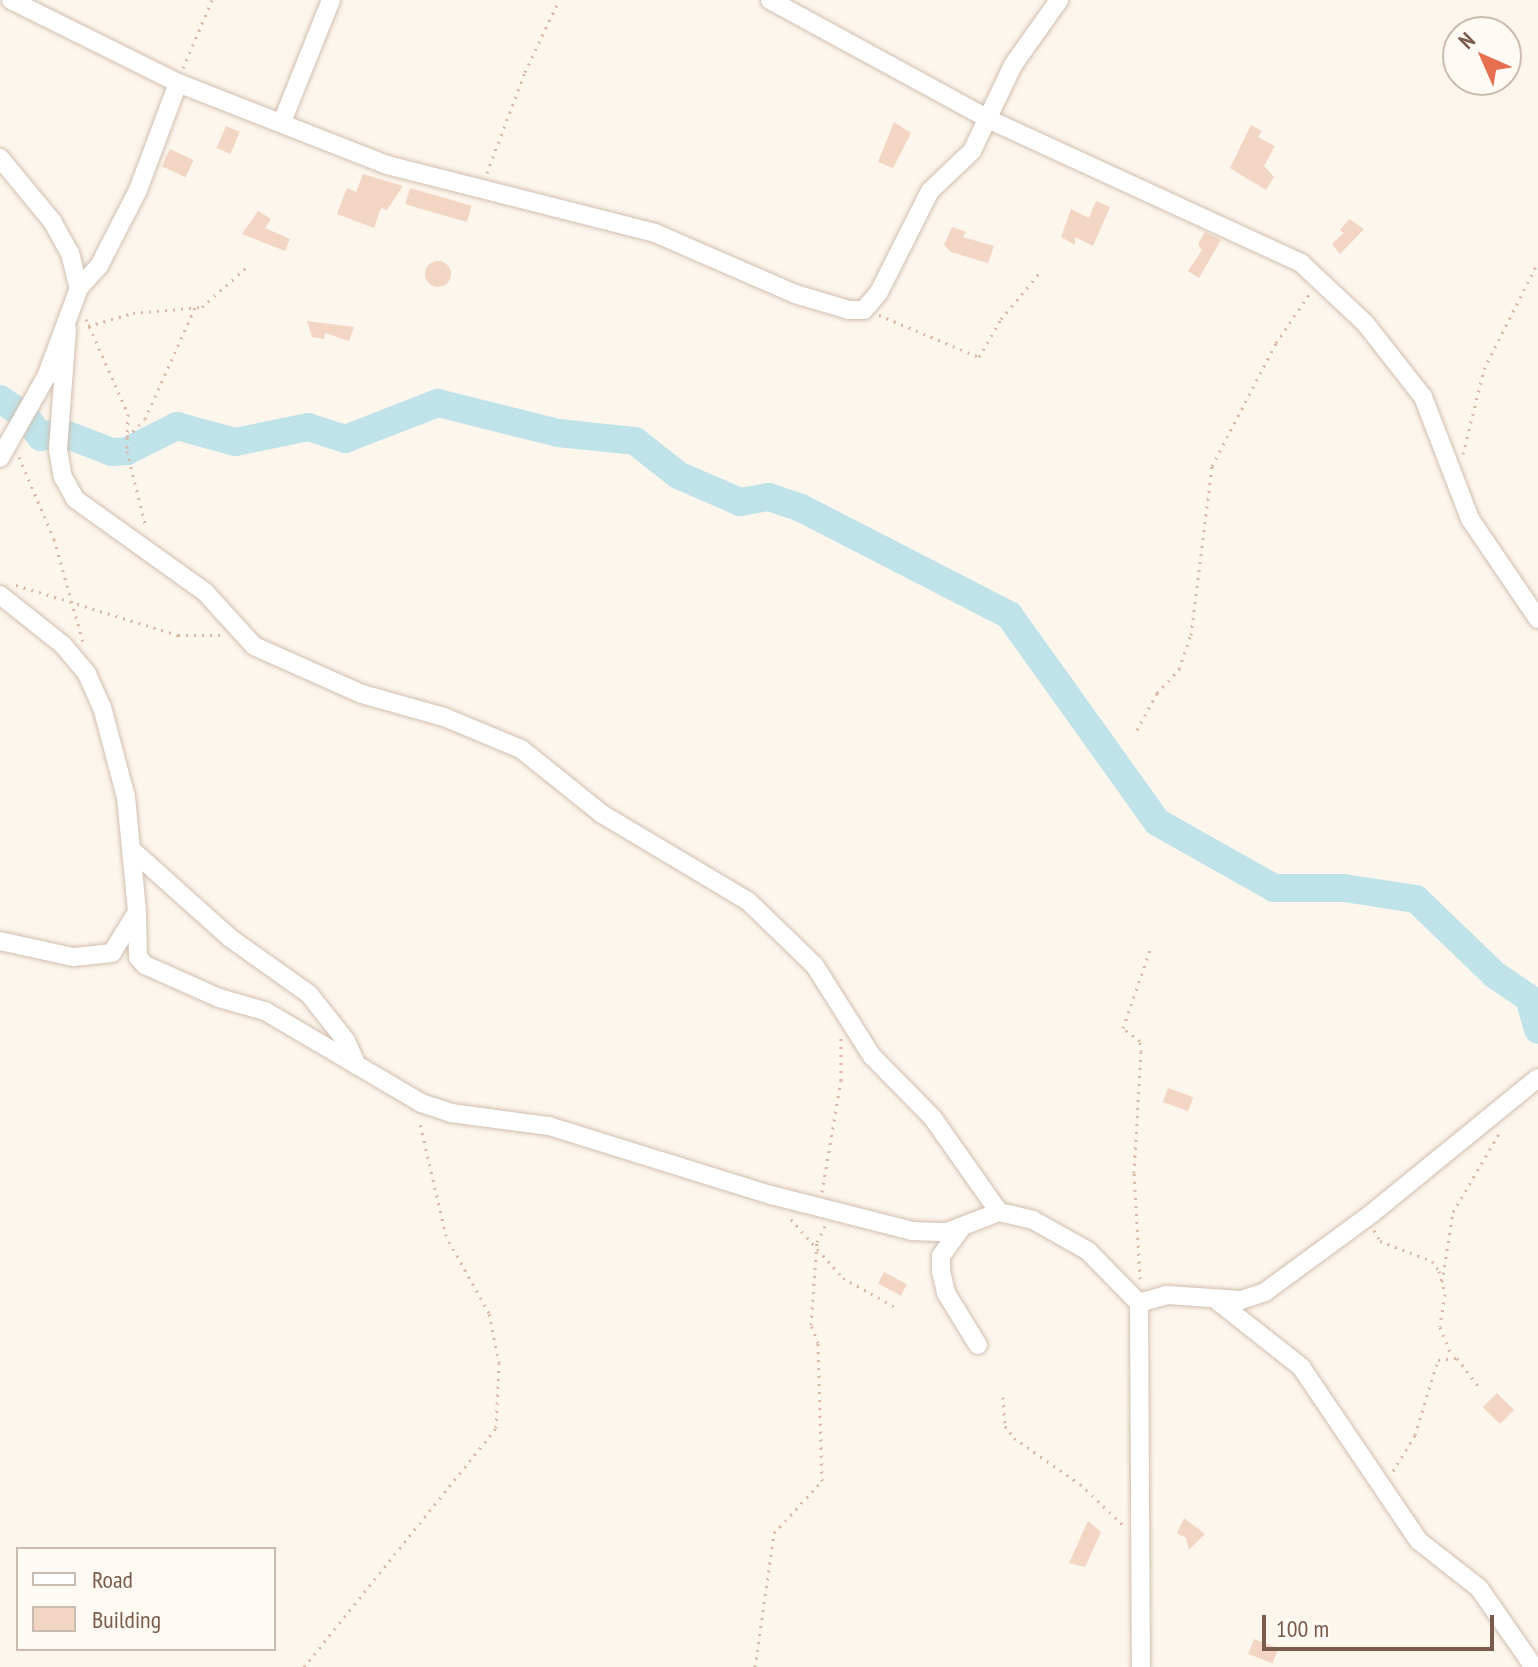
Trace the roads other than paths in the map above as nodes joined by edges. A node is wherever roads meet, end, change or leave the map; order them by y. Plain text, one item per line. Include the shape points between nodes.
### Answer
1 (11, 0) edge
2 (331, 0) edge
3 (770, 0) edge
4 (1059, 0) edge
5 (178, 83) junction
6 (988, 119) junction
7 (282, 122) junction
8 (0, 158) edge
9 (79, 288) junction
10 (67, 329) junction
11 (0, 458) edge
12 (6, 589) edge
13 (1538, 619) edge
14 (132, 850) junction
15 (137, 912) junction
16 (0, 941) edge
17 (357, 1066) junction
18 (1538, 1078) edge
19 (999, 1212) junction
20 (966, 1222) junction
21 (1215, 1299) junction
22 (1139, 1303) junction
23 (978, 1345) dead end
24 (1141, 1667) edge
25 (1534, 1667) edge

1 - 5 street
2 - 7 street
3 - 6 street
4 - 6 street via 1013,65
5 - 7 street
5 - 9 street via 138,190 99,266
6 - 7 street via 972,151 930,191 879,292 864,310 795,294 655,233 387,165
6 - 13 street via 1263,244 1314,274 1365,323 1418,391 1485,547
8 - 9 street via 52,221 70,253
9 - 10 street
10 - 11 street via 13,442
10 - 19 street via 58,450 63,477 75,499 205,592 254,646 362,694 444,717 521,749 602,814 770,918 815,966 881,1068 932,1117
12 - 14 street via 87,674 116,757
14 - 15 street
14 - 17 street via 230,938 309,994
15 - 16 street via 112,953 73,957
15 - 17 street via 138,957 145,965 219,998 265,1011
17 - 20 street via 421,1103 451,1113 549,1126 826,1210 940,1234
18 - 21 street via 1371,1214 1265,1292 1241,1300
19 - 20 street
19 - 22 street via 1033,1220 1088,1251
20 - 23 street via 941,1256 941,1271 946,1293
21 - 22 street via 1167,1295
21 - 25 street via 1301,1367 1419,1541 1479,1588
22 - 24 street

